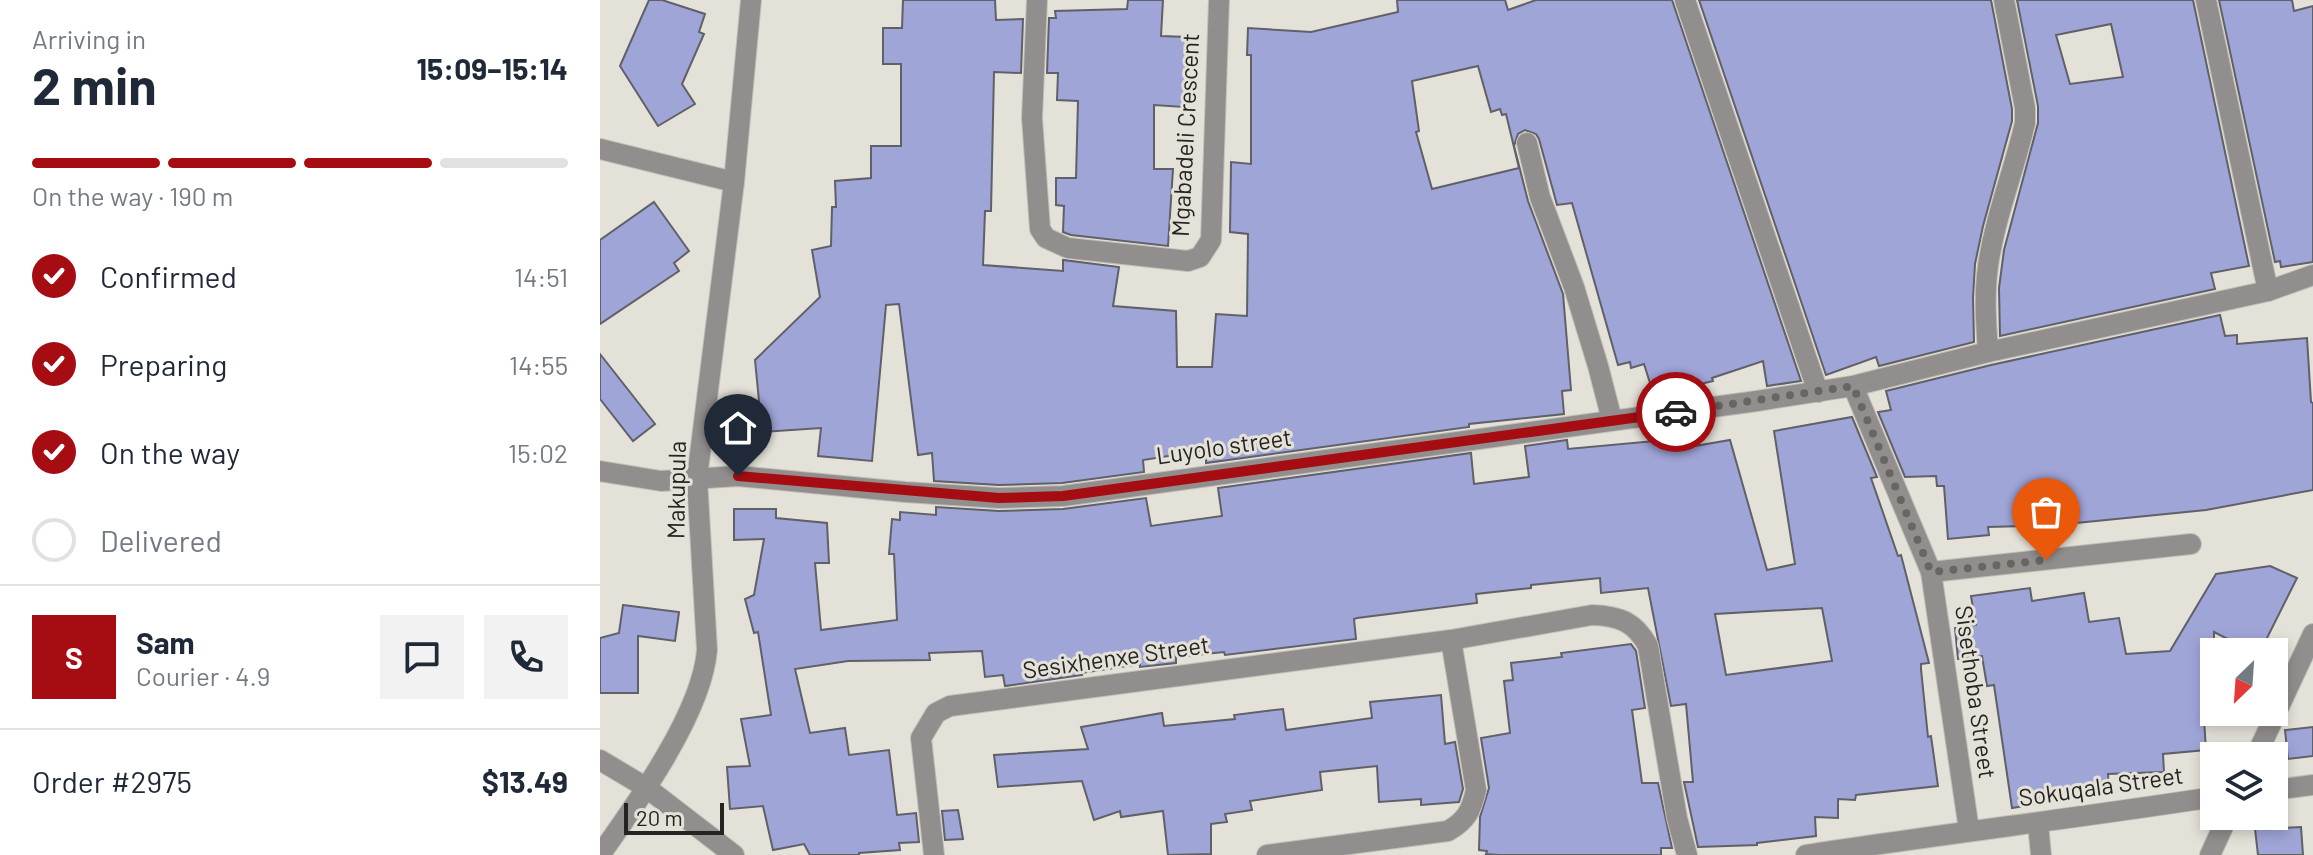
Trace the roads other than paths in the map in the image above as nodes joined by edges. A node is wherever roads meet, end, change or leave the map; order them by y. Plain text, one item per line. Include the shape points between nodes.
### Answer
1 (751, 0) edge
2 (1037, 0) edge
3 (1219, 0) edge
4 (1685, 0) edge
5 (2004, 0) edge
6 (2206, 0) edge
7 (1527, 143) dead end
8 (600, 149) edge
9 (734, 182) junction
10 (2313, 275) edge
11 (2268, 291) junction
12 (1988, 352) junction
13 (1853, 386) junction
14 (1818, 392) junction
15 (1612, 420) junction
16 (600, 471) edge
17 (697, 478) junction
18 (2191, 544) dead end
19 (1931, 572) junction
20 (2313, 634) edge
21 (1451, 640) junction
22 (2263, 742) edge
23 (600, 760) edge
24 (2313, 785) edge
25 (647, 788) junction
26 (2288, 788) edge
27 (2200, 799) edge
28 (2038, 824) junction
29 (1969, 830) junction
30 (2222, 830) edge
31 (1275, 854) edge
32 (600, 855) edge
33 (734, 855) edge
34 (934, 855) edge
35 (1267, 855) edge
36 (1687, 855) edge
37 (1806, 855) edge
38 (2041, 855) edge
39 (2210, 855) edge

1 - 9 street, Makupula
2 - 3 street, Mgabadeli Crescent via 1032,118 1040,229 1046,238 1068,248 1188,261 1200,257 1211,240
4 - 14 street
5 - 12 street via 2025,123 1987,269
6 - 11 street
7 - 15 street
8 - 9 street
9 - 17 street, Makupula
10 - 11 street, Luyolo street
11 - 12 street, Luyolo street
12 - 13 street, Luyolo street
13 - 14 street, Luyolo street
13 - 19 street, Sisethoba Street
14 - 15 street, Luyolo street
15 - 17 street, Luyolo street via 1063,496 999,498 738,476
16 - 17 street, Luyolo street via 661,481
17 - 25 street, Makupula via 706,662 697,695
18 - 19 street
19 - 29 street, Sisethoba Street
20 - 22 street
21 - 31 street via 1476,790 1462,823 1448,831
21 - 34 street, Sesixhenxe Street via 950,706 936,713 921,738
21 - 36 street, Sesixhenxe Street via 1592,615 1627,621 1640,631 1648,646
23 - 25 street
24 - 26 street
25 - 32 street, Makupula
25 - 33 street
27 - 28 street, Sokuqala Street
28 - 29 street, Sokuqala Street
28 - 38 street
29 - 37 street, Sokuqala Street
30 - 39 street
31 - 35 street

